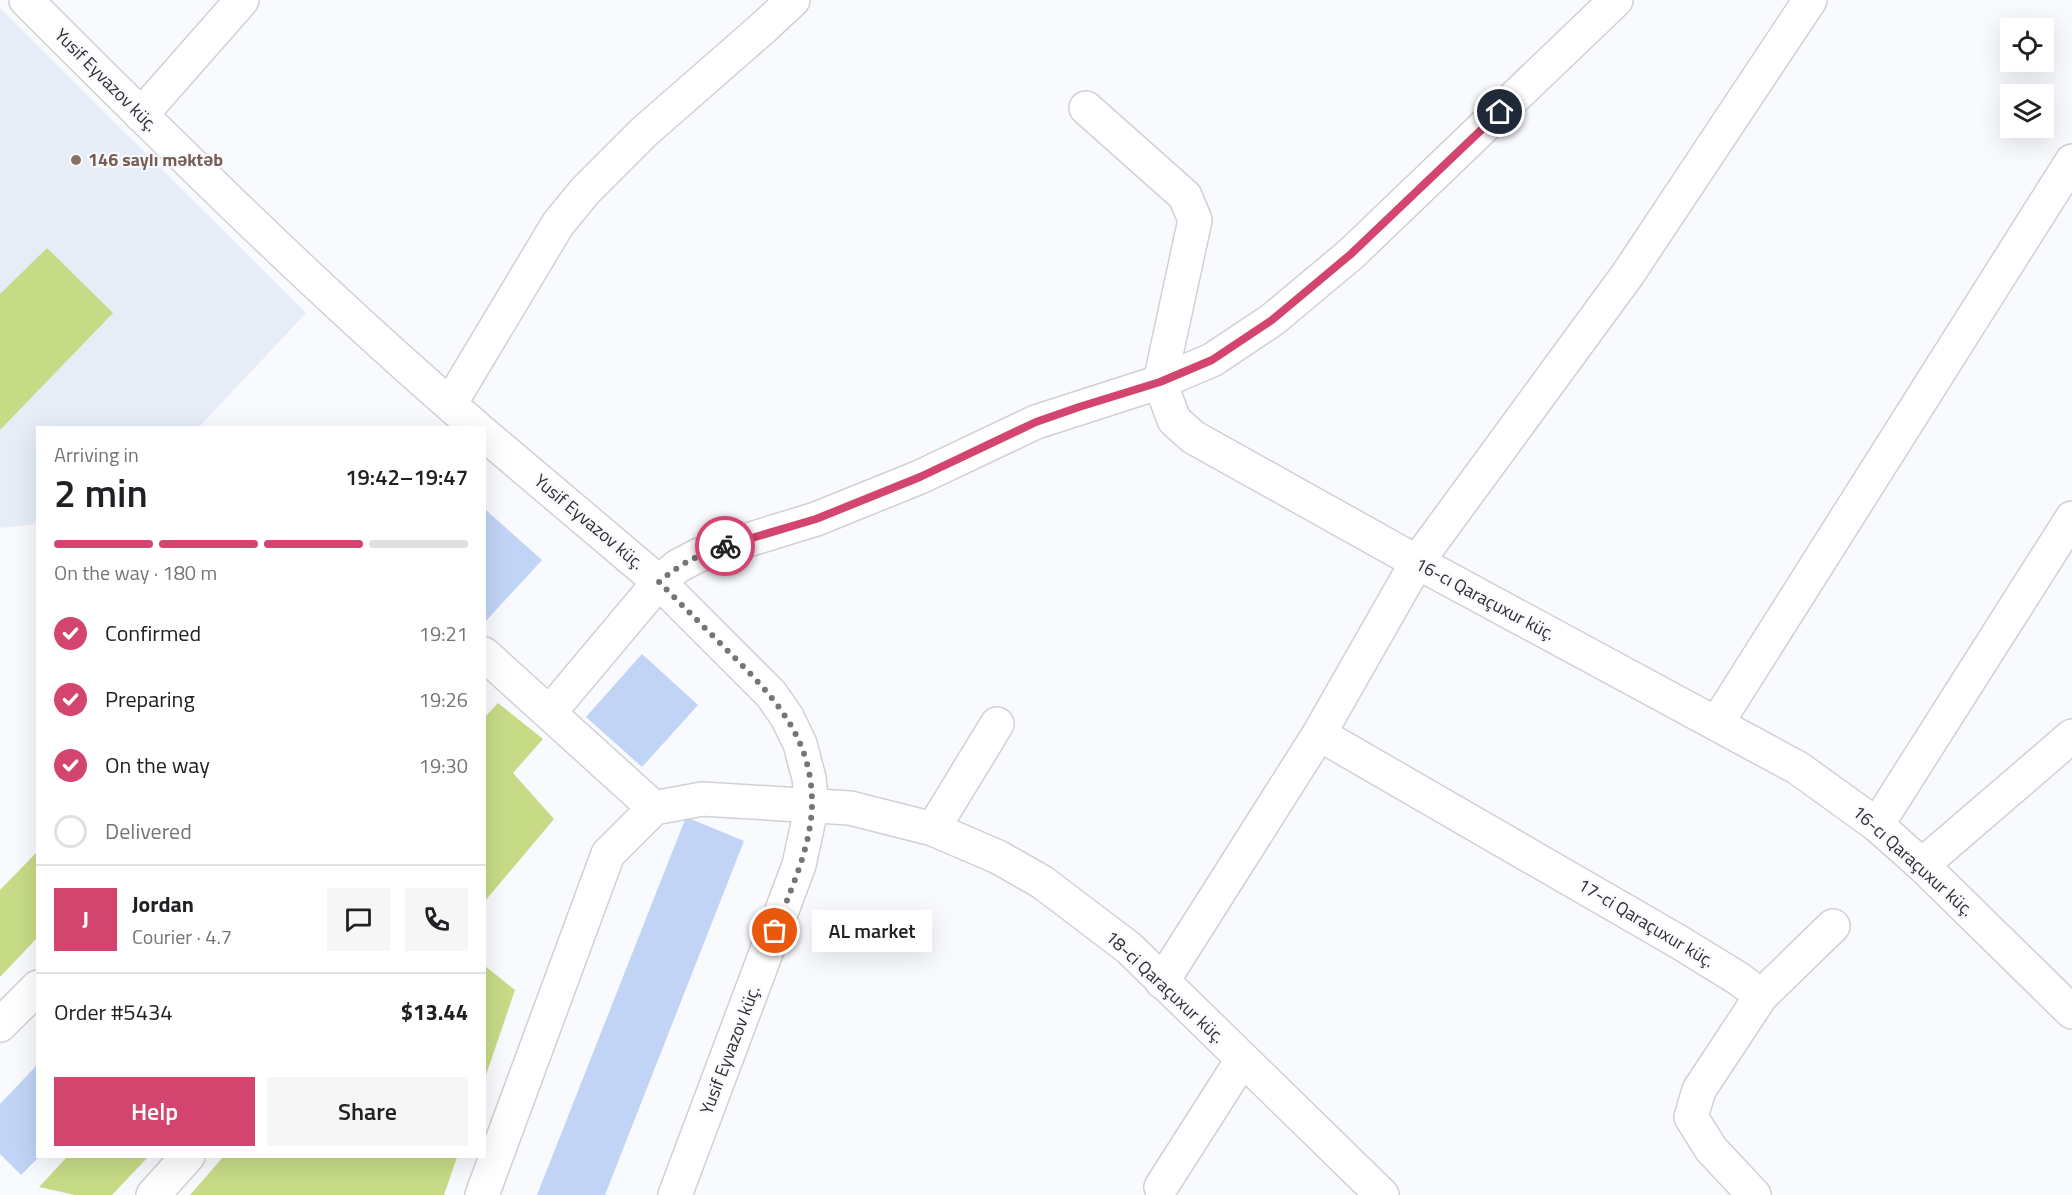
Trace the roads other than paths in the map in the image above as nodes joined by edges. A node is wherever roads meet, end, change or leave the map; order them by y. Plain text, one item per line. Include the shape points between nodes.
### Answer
1 (27, 0) edge
2 (242, 0) edge
3 (792, 0) edge
4 (1616, 0) edge
5 (1810, 0) edge
6 (1086, 108) dead end
7 (141, 115) junction
8 (2072, 161) edge
9 (1160, 382) junction
10 (450, 404) junction
11 (470, 426) edge
12 (486, 443) edge
13 (2072, 518) edge
14 (1417, 562) junction
15 (659, 582) junction
16 (486, 656) edge
17 (550, 712) junction
18 (1717, 723) junction
19 (997, 724) dead end
20 (1319, 734) junction
21 (2072, 736) edge
22 (812, 805) junction
23 (654, 808) junction
24 (1877, 825) junction
25 (933, 829) junction
26 (1922, 865) junction
27 (1833, 926) dead end
28 (1162, 982) junction
29 (36, 989) edge
30 (1761, 996) junction
31 (2072, 1012) edge
32 (0, 1025) edge
33 (1242, 1060) junction
34 (186, 1158) edge
35 (1161, 1187) dead end
36 (153, 1195) edge
37 (482, 1195) edge
38 (675, 1195) edge
39 (1382, 1195) edge
40 (1754, 1195) edge

1 - 7 street, Yusif Eyvazov küç.
2 - 7 street
3 - 10 street via 644,132 585,191 558,224
4 - 9 street via 1384,225 1308,291 1212,360
5 - 14 street via 1628,274
6 - 9 street via 1185,196 1195,220
7 - 10 street, Yusif Eyvazov küç. via 345,312
8 - 18 street
9 - 14 street, 16-cı Qaraçuxur küç. via 1174,420 1193,437
9 - 15 street via 1036,422 920,477 816,519 699,555
10 - 11 street, Yusif Eyvazov küç.
12 - 15 street, Yusif Eyvazov küç.
13 - 24 street
14 - 18 street, 16-cı Qaraçuxur küç.
14 - 20 street
15 - 17 street
15 - 22 street, Yusif Eyvazov küç. via 771,694 787,717 800,744
16 - 17 street
17 - 23 street
18 - 24 street, 16-cı Qaraçuxur küç. via 1798,768
19 - 25 street
20 - 28 street
20 - 30 street, 17-ci Qaraçuxur küç. via 1679,942
21 - 26 street
22 - 23 street, 18-ci Qaraçuxur küç. via 702,799
22 - 25 street, 18-ci Qaraçuxur küç. via 850,808
22 - 38 street, Yusif Eyvazov küç. via 800,865
23 - 37 street via 608,854
24 - 26 street, 16-cı Qaraçuxur küç.
25 - 28 street, 18-ci Qaraçuxur küç. via 998,857 1042,882 1129,948
26 - 31 street, 16-cı Qaraçuxur küç.
27 - 30 street
28 - 33 street, 18-ci Qaraçuxur küç.
29 - 32 street
30 - 40 street via 1699,1090 1691,1117 1711,1149
33 - 35 street
33 - 39 street, 18-ci Qaraçuxur küç.
34 - 36 street

